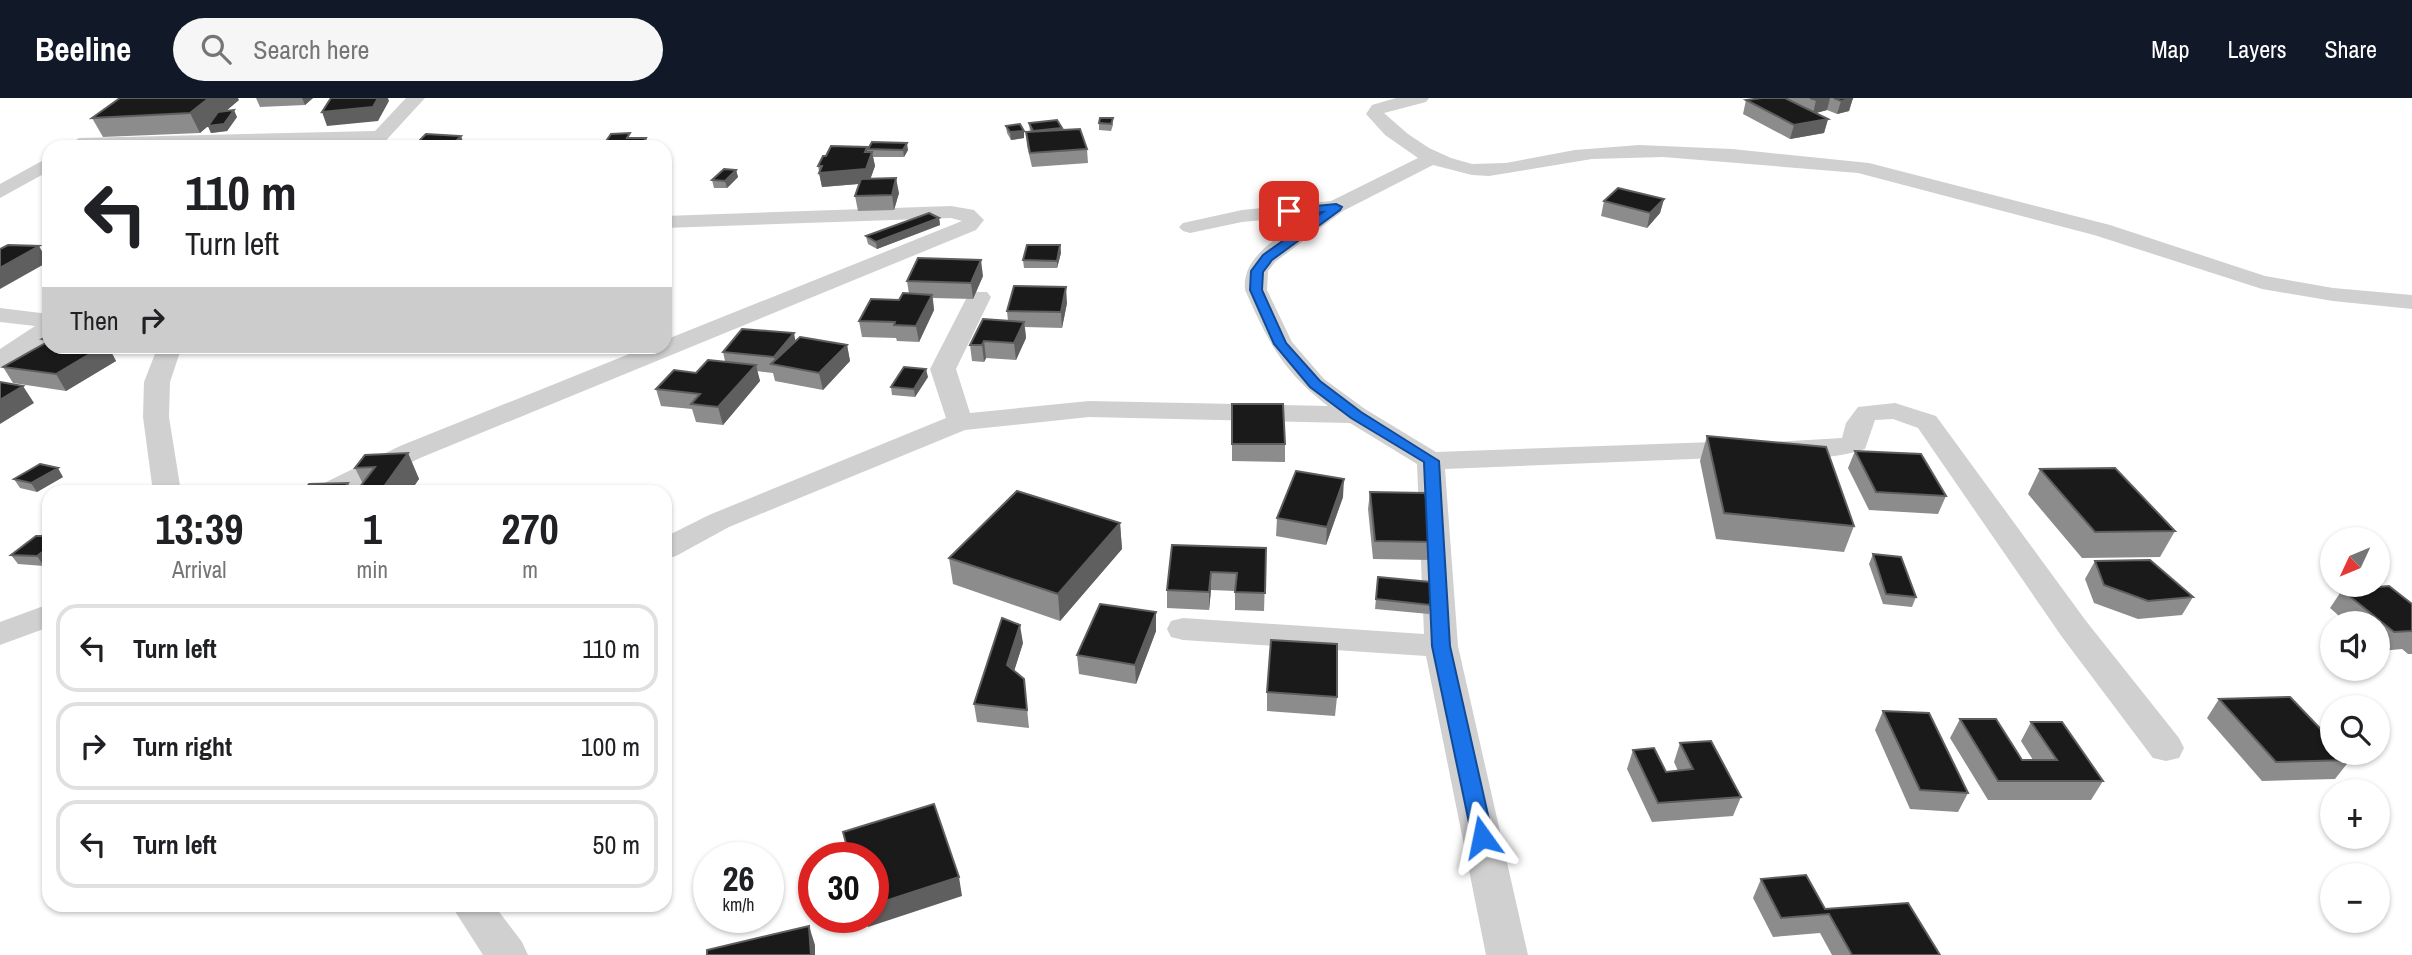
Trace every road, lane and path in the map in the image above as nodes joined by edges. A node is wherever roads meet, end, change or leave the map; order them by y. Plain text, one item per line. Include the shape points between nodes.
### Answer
1 (416, 98) edge
2 (1420, 98) edge
3 (105, 126) edge
4 (85, 140) edge
5 (376, 140) edge
6 (1432, 158) junction
7 (42, 167) edge
8 (4, 188) edge
9 (1336, 207) junction
10 (672, 222) edge
11 (1191, 227) dead end
12 (979, 298) dead end
13 (2412, 302) edge
14 (0, 315) edge
15 (42, 320) edge
16 (42, 333) edge
17 (672, 346) edge
18 (167, 354) edge
19 (653, 354) edge
20 (0, 360) edge
21 (1356, 415) junction
22 (960, 422) junction
23 (1431, 461) junction
24 (166, 485) edge
25 (343, 485) edge
26 (672, 545) edge
27 (42, 618) edge
28 (1182, 629) dead end
29 (0, 634) edge
30 (1441, 646) junction
31 (2166, 748) dead end
32 (476, 912) edge
33 (507, 955) edge
34 (1507, 955) edge

1 - 5 street
2 - 6 street via 1378,108 1375,114
3 - 4 street
6 - 9 street
6 - 13 street via 1455,167 1485,170 1589,153 1643,150 1843,164 2101,230 2284,287
7 - 8 street
9 - 11 street via 1242,216
9 - 21 street via 1268,257 1255,281 1280,344 1315,384
10 - 17 street via 951,212 974,220 969,226
12 - 22 street via 943,369
14 - 15 street
16 - 20 street
18 - 24 street via 158,382 156,417
19 - 25 street via 423,447
21 - 22 street via 1089,409
21 - 23 street
22 - 26 street via 719,521
23 - 30 street
23 - 31 street via 1843,447 1855,443 1859,423 1867,413 1911,414 1927,422 2074,629
27 - 29 street
28 - 30 street
30 - 34 street
32 - 33 street

